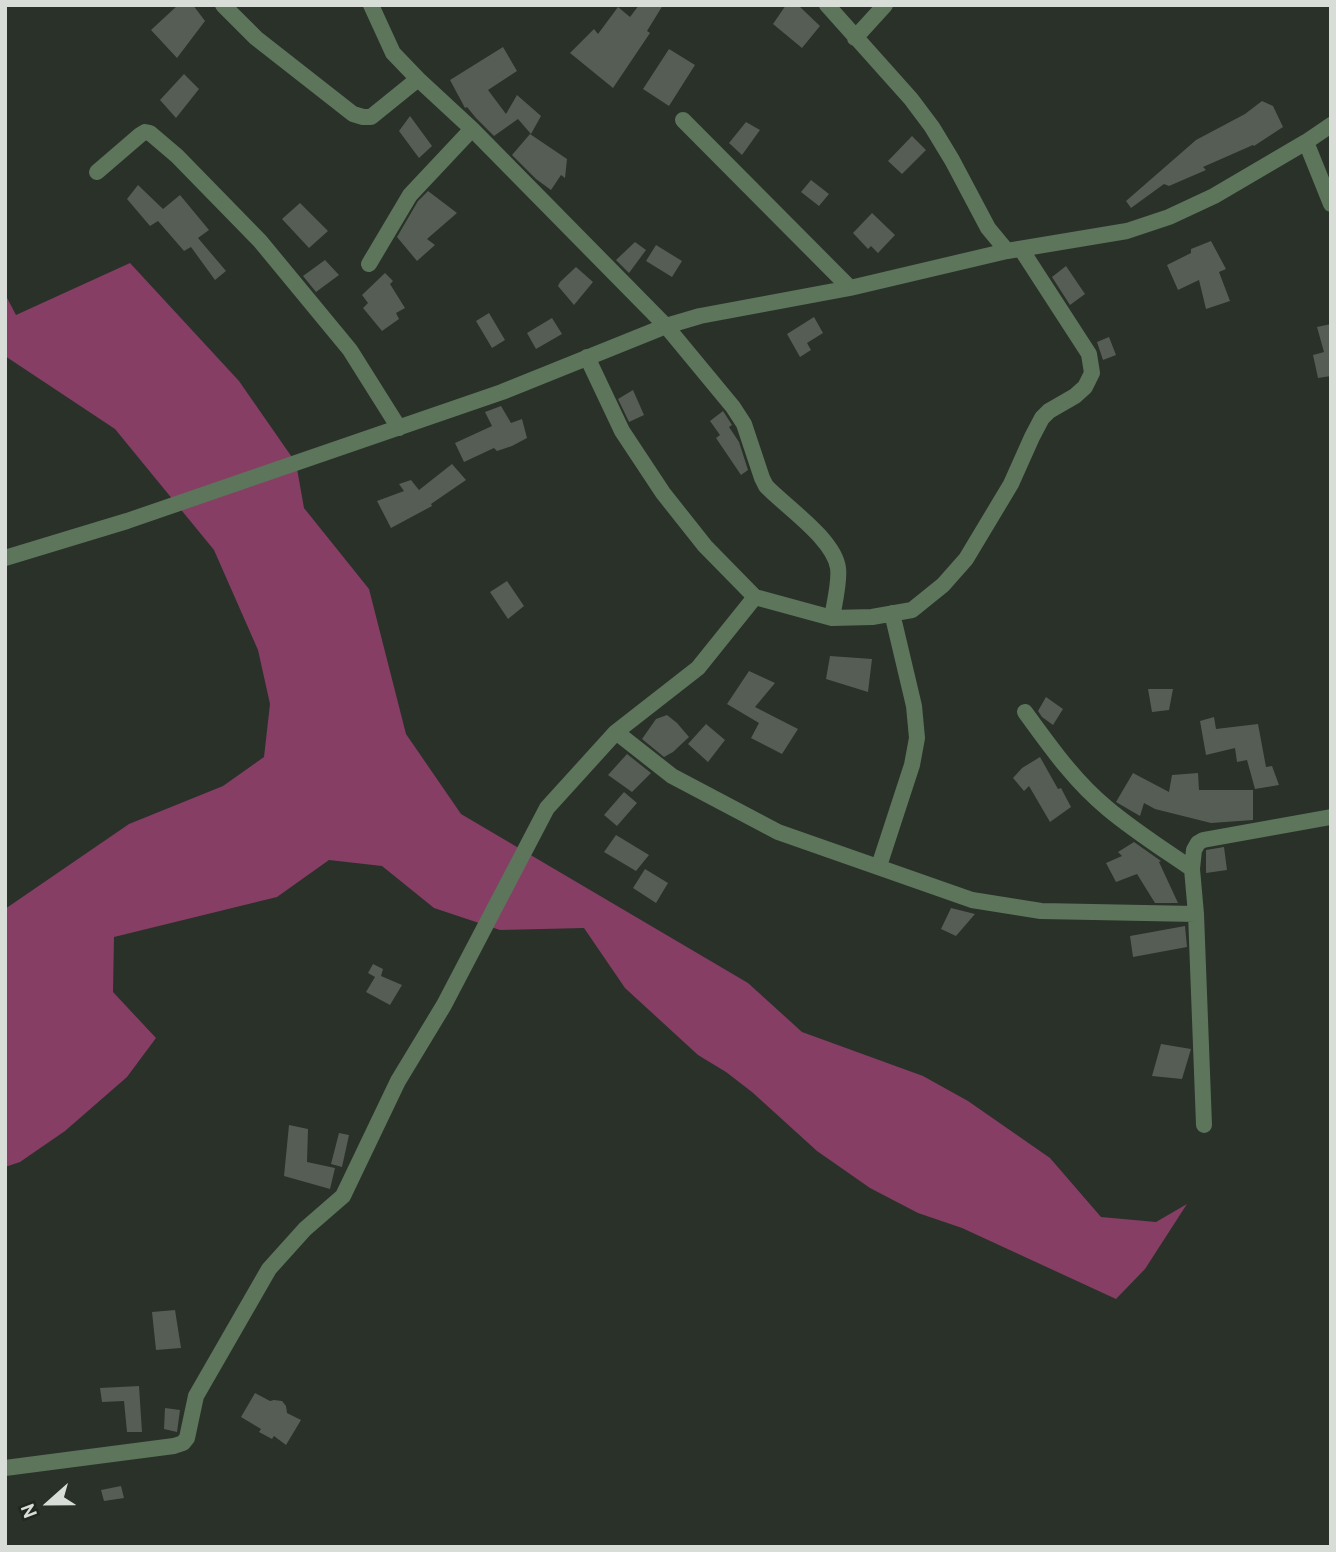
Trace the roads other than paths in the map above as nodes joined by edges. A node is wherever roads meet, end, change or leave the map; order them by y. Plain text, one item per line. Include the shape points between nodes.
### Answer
1 (223, 5) edge
2 (371, 5) edge
3 (827, 5) edge
4 (885, 5) edge
5 (855, 38) junction
6 (418, 79) junction
7 (683, 120) dead end
8 (1331, 125) edge
9 (472, 129) junction
10 (1306, 142) junction
11 (97, 172) dead end
12 (1331, 204) edge
13 (1014, 250) junction
14 (369, 264) dead end
15 (850, 288) junction
16 (666, 326) junction
17 (587, 358) junction
18 (399, 428) junction
19 (5, 558) edge
20 (755, 597) junction
21 (892, 613) junction
22 (832, 618) junction
23 (1025, 712) dead end
24 (616, 732) junction
25 (1331, 817) edge
26 (879, 866) junction
27 (1192, 869) junction
28 (1196, 914) junction
29 (1204, 1125) dead end
30 (5, 1468) edge

1 - 6 street via 256,38 353,114 371,117
2 - 6 street via 393,53
3 - 5 street
4 - 5 street
5 - 13 street via 932,127 988,228
6 - 9 street
7 - 15 street
8 - 10 street
9 - 14 street via 410,195
9 - 16 street
10 - 12 street
10 - 13 street via 1169,217 1127,231
11 - 18 street via 140,135 150,133 268,251 350,349
13 - 15 street
13 - 21 street via 1089,354 1092,373 1085,387 1042,418 1011,484 966,559 912,610
15 - 16 street
16 - 17 street
16 - 22 street via 744,424 766,486 829,547 839,571
17 - 18 street
17 - 20 street via 622,431 663,494
18 - 19 street
20 - 22 street
20 - 24 street via 698,668
21 - 22 street
21 - 26 street via 917,738
23 - 27 street via 1073,774 1106,807
24 - 26 street via 672,776 778,832
24 - 30 street via 547,808 444,1005 398,1081 343,1196 269,1269 196,1396 183,1443
25 - 27 street via 1203,840 1194,850
26 - 28 street via 972,900 1041,911
27 - 28 street
28 - 29 street

